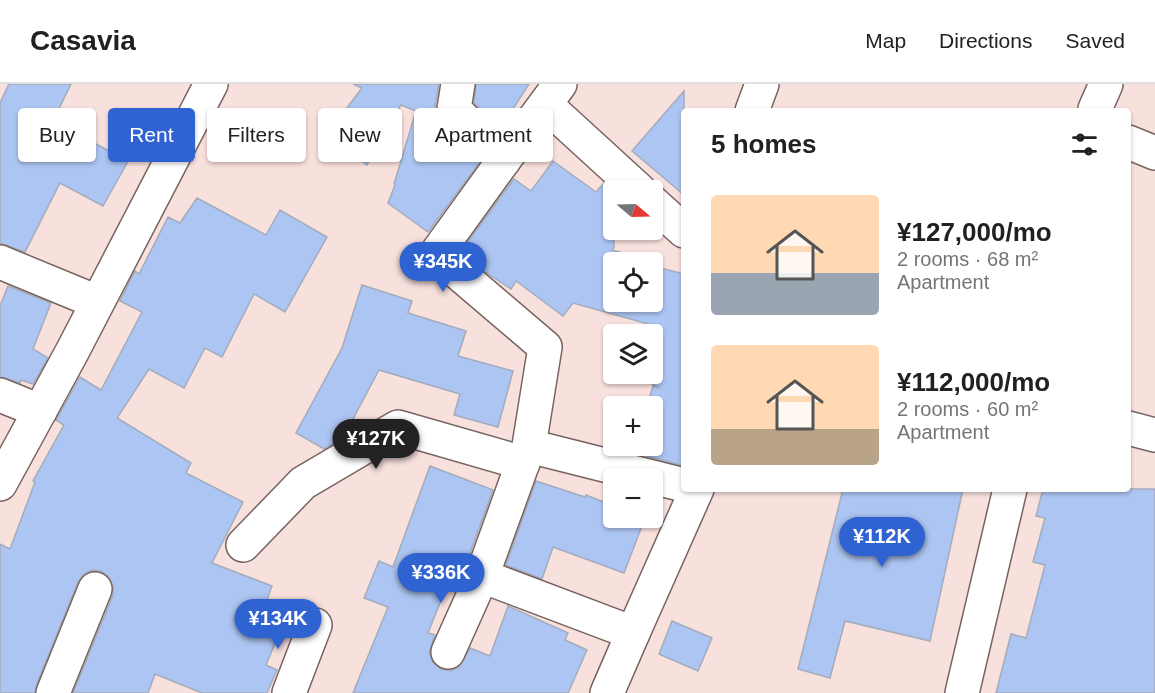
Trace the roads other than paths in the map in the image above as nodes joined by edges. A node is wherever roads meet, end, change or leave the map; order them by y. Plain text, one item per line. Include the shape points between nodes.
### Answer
1 (211, 84) edge
2 (458, 84) edge
3 (762, 84) edge
4 (1106, 84) edge
5 (553, 95) edge
6 (454, 108) edge
7 (543, 108) edge
8 (753, 108) edge
9 (1095, 108) edge
10 (1131, 143) edge
11 (1155, 153) edge
12 (503, 162) edge
13 (630, 180) edge
14 (663, 212) edge
15 (681, 228) edge
16 (0, 262) edge
17 (98, 302) junction
18 (0, 394) edge
19 (40, 411) junction
20 (1131, 429) edge
21 (1155, 435) edge
22 (526, 454) junction
23 (0, 484) edge
24 (681, 484) edge
25 (696, 492) edge
26 (1009, 492) edge
27 (243, 544) dead end
28 (482, 576) junction
29 (95, 589) dead end
30 (315, 624) dead end
31 (633, 633) junction
32 (448, 652) dead end
33 (53, 693) edge
34 (290, 693) edge
35 (607, 693) edge
36 (962, 693) edge

1 - 17 street
2 - 6 street
3 - 8 street
4 - 9 street
5 - 7 street
5 - 13 street
10 - 11 street
12 - 22 street via 436,254 545,347
14 - 15 street
16 - 17 street
17 - 19 street
18 - 19 street
19 - 23 street
20 - 21 street
22 - 24 street
22 - 27 street via 398,427 303,483
22 - 28 street
25 - 31 street
26 - 36 street
28 - 31 street
28 - 32 street
29 - 33 street
30 - 34 street
31 - 35 street

